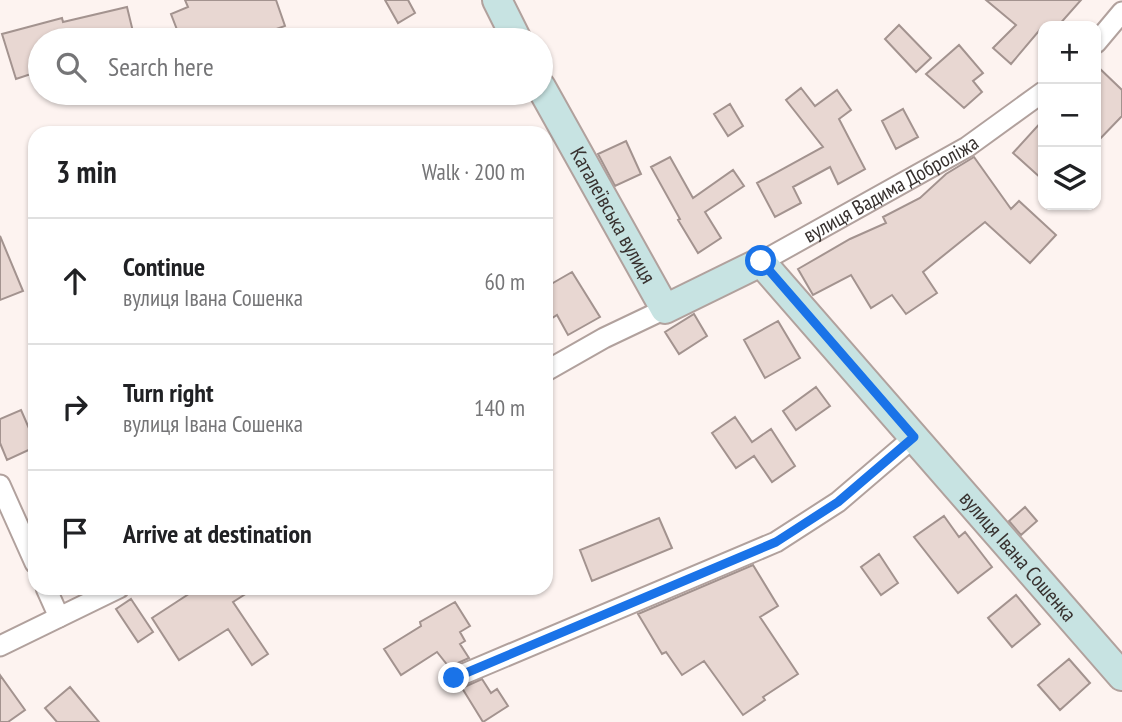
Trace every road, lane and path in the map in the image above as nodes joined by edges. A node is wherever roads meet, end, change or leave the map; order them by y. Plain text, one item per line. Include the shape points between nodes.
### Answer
1 (497, 0) edge
2 (1122, 12) edge
3 (511, 28) edge
4 (1101, 37) edge
5 (1038, 96) edge
6 (551, 105) edge
7 (761, 261) junction
8 (664, 309) junction
9 (553, 367) edge
10 (914, 437) junction
11 (0, 485) edge
12 (28, 547) edge
13 (49, 595) edge
14 (105, 595) edge
15 (59, 617) junction
16 (0, 646) edge
17 (1122, 676) edge
18 (454, 678) dead end

1 - 3 street
2 - 4 street
5 - 7 street, вулиця Вадима Доброліжа via 967,147
6 - 8 street, Каталеївська вулиця
7 - 8 street, вулиця Вадима Доброліжа
7 - 10 street, вулиця Івана Сошенка
8 - 9 street, вулиця Вадима Доброліжа
10 - 17 street, вулиця Івана Сошенка
10 - 18 street via 838,502 776,542
11 - 12 street
13 - 15 street
14 - 15 street
15 - 16 street

